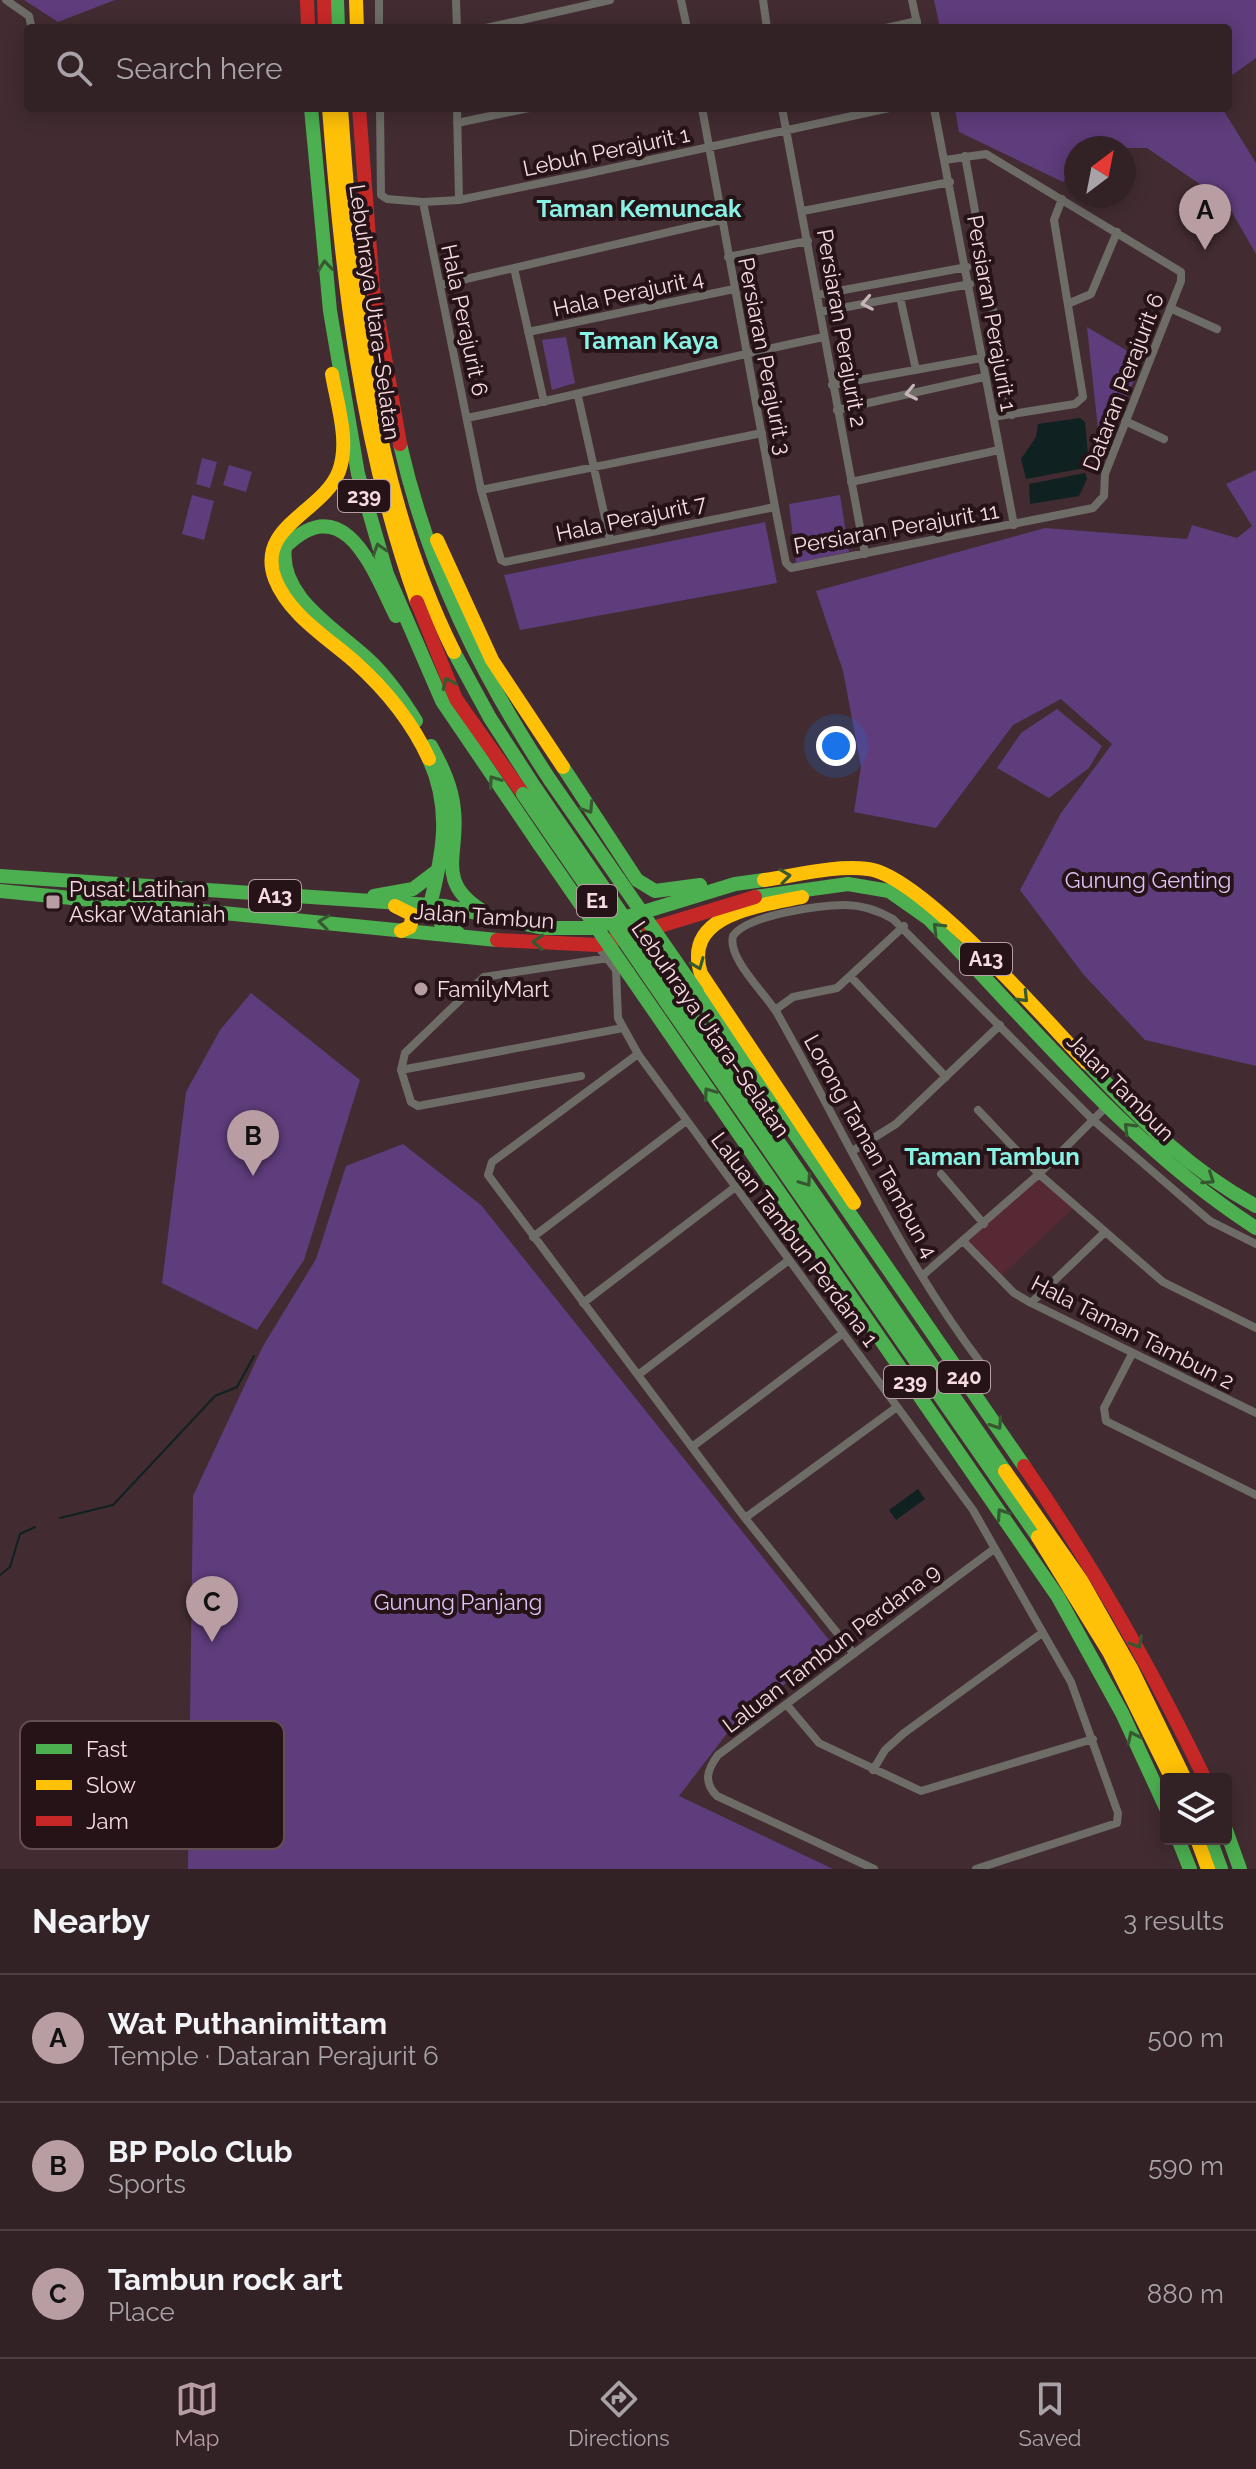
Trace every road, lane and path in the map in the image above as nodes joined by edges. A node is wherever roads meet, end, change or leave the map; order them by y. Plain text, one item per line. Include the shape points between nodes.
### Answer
1 (6, 0) edge
2 (307, 0) edge
3 (324, 0) edge
4 (337, 0) edge
5 (356, 0) edge
6 (379, 0) edge
7 (456, 0) edge
8 (610, 0) edge
9 (681, 0) edge
10 (763, 0) edge
11 (912, 0) edge
12 (31, 24) edge
13 (308, 24) edge
14 (325, 24) edge
15 (338, 24) edge
16 (357, 24) edge
17 (379, 24) edge
18 (457, 24) edge
19 (504, 24) edge
20 (686, 24) edge
21 (766, 24) edge
22 (917, 24) edge
23 (311, 112) edge
24 (329, 112) edge
25 (341, 112) edge
26 (359, 112) edge
27 (380, 112) edge
28 (457, 112) edge
29 (510, 112) edge
30 (703, 112) edge
31 (783, 112) edge
32 (870, 112) edge
33 (935, 112) edge
34 (457, 123) junction
35 (786, 130) junction
36 (709, 147) junction
37 (965, 156) junction
38 (945, 160) junction
39 (950, 182) junction
40 (1062, 199) junction
41 (459, 200) junction
42 (423, 202) junction
43 (803, 211) junction
44 (721, 220) junction
45 (1117, 232) junction
46 (808, 241) junction
47 (728, 257) junction
48 (967, 267) junction
49 (514, 268) junction
50 (970, 284) junction
51 (440, 285) junction
52 (734, 289) junction
53 (817, 295) junction
54 (900, 297) junction
55 (1070, 303) junction
56 (1170, 308) junction
57 (330, 311) junction
58 (820, 312) junction
59 (1217, 329) dead end
60 (528, 332) junction
61 (824, 337) junction
62 (746, 352) junction
63 (981, 358) junction
64 (916, 370) junction
65 (984, 377) junction
66 (832, 385) junction
67 (578, 396) junction
68 (544, 402) junction
69 (837, 410) junction
70 (1012, 415) junction
71 (993, 417) junction
72 (467, 418) junction
73 (1125, 421) junction
74 (762, 433) junction
75 (1164, 439) dead end
76 (999, 450) junction
77 (592, 467) junction
78 (406, 470) junction
79 (851, 482) junction
80 (481, 490) junction
81 (775, 507) junction
82 (1093, 508) joint
83 (1014, 525) junction
84 (610, 540) junction
85 (865, 554) junction
86 (498, 556) joint
87 (786, 563) joint
88 (442, 701) junction
89 (529, 791) junction
90 (440, 868) junction
91 (0, 876) edge
92 (735, 884) junction
93 (848, 884) junction
94 (116, 887) junction
95 (0, 891) edge
96 (53, 896) junction
97 (322, 900) junction
98 (383, 902) junction
99 (430, 905) junction
100 (183, 908) junction
101 (495, 918) junction
102 (904, 926) junction
103 (401, 931) junction
104 (478, 939) junction
105 (597, 945) junction
106 (608, 958) junction
107 (850, 976) junction
108 (677, 1005) junction
109 (775, 1010) junction
110 (1000, 1025) junction
111 (623, 1028) junction
112 (638, 1054) junction
113 (401, 1070) junction
114 (581, 1076) dead end
115 (946, 1077) junction
116 (1107, 1106) junction
117 (978, 1110) dead end
118 (1093, 1120) junction
119 (686, 1121) junction
120 (854, 1150) junction
121 (941, 1174) dead end
122 (1039, 1174) junction
123 (734, 1188) junction
124 (1256, 1206) edge
125 (984, 1224) junction
126 (1256, 1228) edge
127 (1105, 1232) junction
128 (533, 1237) junction
129 (964, 1242) junction
130 (1256, 1244) edge
131 (789, 1260) junction
132 (922, 1276) junction
133 (583, 1303) junction
134 (1031, 1303) junction
135 (1256, 1328) edge
136 (842, 1334) junction
137 (943, 1347) junction
138 (1132, 1354) junction
139 (980, 1362) dead end
140 (638, 1375) junction
141 (897, 1407) junction
142 (1256, 1413) edge
143 (692, 1447) junction
144 (1256, 1495) edge
145 (745, 1518) junction
146 (994, 1549) junction
147 (1042, 1633) junction
148 (854, 1654) junction
149 (787, 1705) junction
150 (1093, 1739) junction
151 (873, 1770) junction
152 (1169, 1773) edge
153 (1182, 1773) edge
154 (1202, 1773) edge
155 (1160, 1795) edge
156 (1180, 1845) edge
157 (1199, 1845) edge
158 (1212, 1845) edge
159 (1231, 1845) edge
160 (874, 1869) edge
161 (976, 1869) edge
162 (1190, 1869) edge
163 (1208, 1869) edge
164 (1221, 1869) edge
165 (1240, 1869) edge

1 - 12 street via 29,16
2 - 13 main road
3 - 14 main road
4 - 15 main road
5 - 16 main road
6 - 17 street
7 - 18 street
8 - 19 street
9 - 20 street
10 - 21 street
11 - 22 street
57 -> 23 main road, 239
89 -> 24 main road, Lebuhraya Utara–Selatan / E1 via 455,697 391,530 353,347
25 - 89 main road, Lebuhraya Utara–Selatan / E1 via 362,317 391,483 448,641
26 - 78 main road, 240 via 376,298
27 - 42 street via 381,193 387,199
28 - 34 street
29 - 34 street
30 - 36 street, Persiaran Perajurit 3
31 - 35 street, Persiaran Perajurit 2
32 - 35 street, Lebuh Perajurit 1
33 - 38 street, Persiaran Perajurit 1
34 - 41 street
35 - 36 street, Lebuh Perajurit 1
35 - 43 street, Persiaran Perajurit 2
36 - 41 street, Lebuh Perajurit 1
36 - 44 street, Persiaran Perajurit 3
37 - 38 street
37 - 40 street via 986,154
37 - 70 street, Persiaran Perajurit 1
38 - 39 street, Persiaran Perajurit 1
39 - 43 street
39 - 48 street, Persiaran Perajurit 1
40 - 45 street
40 - 55 street via 1054,220
41 - 42 street, Lebuh Perajurit 1
42 - 51 street, Hala Perajurit 6
43 - 46 street, Persiaran Perajurit 2
44 - 47 street, Persiaran Perajurit 3
44 - 49 street
45 - 55 street via 1091,294
45 - 56 street, Dataran Perajurit 6 via 1176,267 1182,278
46 - 47 street
46 - 53 street, Persiaran Perajurit 2
47 - 52 street, Persiaran Perajurit 3
48 - 50 street, Persiaran Perajurit 1
48 - 53 street
49 - 51 street
49 - 60 street
50 - 54 street
50 - 63 street, Persiaran Perajurit 1
51 - 72 street, Hala Perajurit 6
52 - 60 street, Hala Perajurit 4
52 - 62 street, Persiaran Perajurit 3
53 - 58 street, Persiaran Perajurit 2
54 -> 58 street
54 - 64 street
55 - 70 street via 1081,400
56 - 59 street
56 - 73 street, Dataran Perajurit 6
88 -> 57 main road, 239 via 374,532 358,474
57 - 90 main road via 326,334 340,467 326,494 279,537 272,566 289,601 387,696 427,758 445,821
58 - 61 street, Persiaran Perajurit 2
60 - 68 street
61 - 62 street
61 - 66 street, Persiaran Perajurit 2
62 - 67 street
62 - 74 street, Persiaran Perajurit 3
63 - 64 street
63 - 65 street, Persiaran Perajurit 1
64 - 66 street
65 -> 69 street
65 - 71 street, Persiaran Perajurit 1
66 - 69 street, Persiaran Perajurit 2
67 - 68 street
67 - 77 street
68 - 72 street
69 - 79 street, Persiaran Perajurit 2
70 - 71 street
71 - 76 street, Persiaran Perajurit 1
72 - 80 street, Hala Perajurit 6
73 - 75 street
73 - 82 street, Dataran Perajurit 6 via 1105,474 1104,496
74 - 77 street
74 - 81 street, Persiaran Perajurit 3
76 - 79 street
76 - 83 street, Persiaran Perajurit 1
77 - 80 street
77 - 84 street
78 -> 92 main road via 492,660 637,880 655,891
78 - 137 main road, 240, bridge via 465,635 495,693
79 - 85 street, Persiaran Perajurit 2
80 - 86 street, Hala Perajurit 6
81 - 84 street, Hala Perajurit 7
81 - 87 street, Persiaran Perajurit 3
82 - 83 street, Persiaran Perajurit 11
83 - 85 street, Persiaran Perajurit 11
84 - 86 street, Hala Perajurit 7 via 505,562
85 - 87 street, Persiaran Perajurit 11 via 793,568
88 - 101 main road via 360,547 333,526 312,526 296,534 281,557 286,576 307,606 373,664 414,719 452,793 453,883 469,904
155 -> 88 main road, 239, bridge via 1058,1597
89 - 108 main road, Lebuhraya Utara–Selatan / E1, bridge
90 - 97 main road via 413,889
90 - 99 main road
91 - 94 main road, Jalan Tambun / A13
92 - 101 main road, Jalan Tambun / A13 via 591,928 543,928
92 -> 124 main road, Jalan Tambun / A13 via 870,869 915,889 1177,1155
93 - 105 main road, Jalan Tambun / A13 via 738,901
116 -> 93 main road, Jalan Tambun / A13 via 929,919 889,891
93 -> 137 main road via 722,919 697,941 693,955 933,1322
94 - 96 main road
94 - 97 main road, Jalan Tambun / A13
94 - 100 main road via 132,897
95 - 96 main road, Jalan Tambun / A13
96 - 100 main road, Jalan Tambun / A13
97 - 98 main road, Jalan Tambun / A13
98 - 99 main road, Jalan Tambun / A13
98 - 103 main road via 413,915 410,927
99 - 101 main road, Jalan Tambun / A13
99 - 104 main road via 442,925
103 -> 100 main road, Jalan Tambun / A13
102 - 107 street
102 - 109 street, Lorong Taman Tambun 4 via 857,906 809,909 744,925 731,946
102 - 110 street
103 - 104 main road, Jalan Tambun / A13
105 -> 104 main road, Jalan Tambun / A13
105 - 106 street, Laluan Tambun Perdana 1
106 - 111 street, Laluan Tambun Perdana 1 via 616,970
106 - 113 street via 484,977 405,1053
107 - 109 street via 837,988 793,997
107 - 115 street
108 - 152 main road, Lebuhraya Utara–Selatan / E1 via 1043,1545 1109,1652
108 -> 153 main road, Lebuhraya Utara–Selatan / E1 via 1081,1580
109 - 120 street, Lorong Taman Tambun 4
110 - 115 street
110 - 118 street
111 - 112 street, Laluan Tambun Perdana 1
111 - 113 street
112 - 119 street, Laluan Tambun Perdana 1
112 - 128 street via 492,1162 490,1178
113 - 114 street via 411,1102 418,1106
115 - 120 street via 888,1131
116 - 118 street
126 -> 116 main road, Jalan Tambun / A13 via 1193,1186
117 - 122 street
118 - 122 street
118 - 130 street via 1210,1221
119 - 123 street, Laluan Tambun Perdana 1
119 - 128 street
120 - 132 street, Lorong Taman Tambun 4
121 - 125 street
122 - 125 street
122 - 127 street
123 - 131 street, Laluan Tambun Perdana 1
123 - 133 street
125 - 129 street
127 - 134 street
127 - 135 street via 1163,1282
128 - 133 street
129 - 132 street
129 - 134 street, Hala Taman Tambun 2 via 1014,1293
131 - 136 street, Laluan Tambun Perdana 1
131 - 140 street
132 - 139 street, Lorong Taman Tambun 4 via 936,1304
133 - 140 street
134 - 138 street, Hala Taman Tambun 2
136 - 141 street, Laluan Tambun Perdana 1
136 - 143 street
137 -> 154 main road, 240 via 1119,1610
138 - 142 street, Hala Taman Tambun 2
138 - 144 street via 1104,1408 1106,1421
140 - 143 street
141 - 145 street
141 - 146 street, Laluan Tambun Perdana 1 via 973,1510
143 - 145 street
145 - 148 street
146 - 147 street, Laluan Tambun Perdana 1
146 - 148 street, Laluan Tambun Perdana 9
147 - 150 street, Laluan Tambun Perdana 1 via 1071,1682
147 - 151 street via 904,1733
148 - 149 street, Laluan Tambun Perdana 9
149 - 151 street via 819,1743
149 - 160 street, Laluan Tambun Perdana 9 via 718,1755 707,1776 709,1788
150 - 151 street via 921,1791
150 - 161 street, Laluan Tambun Perdana 1 via 1118,1813 1114,1825
156 - 162 main road
157 - 163 main road
158 - 164 main road
159 - 165 main road

